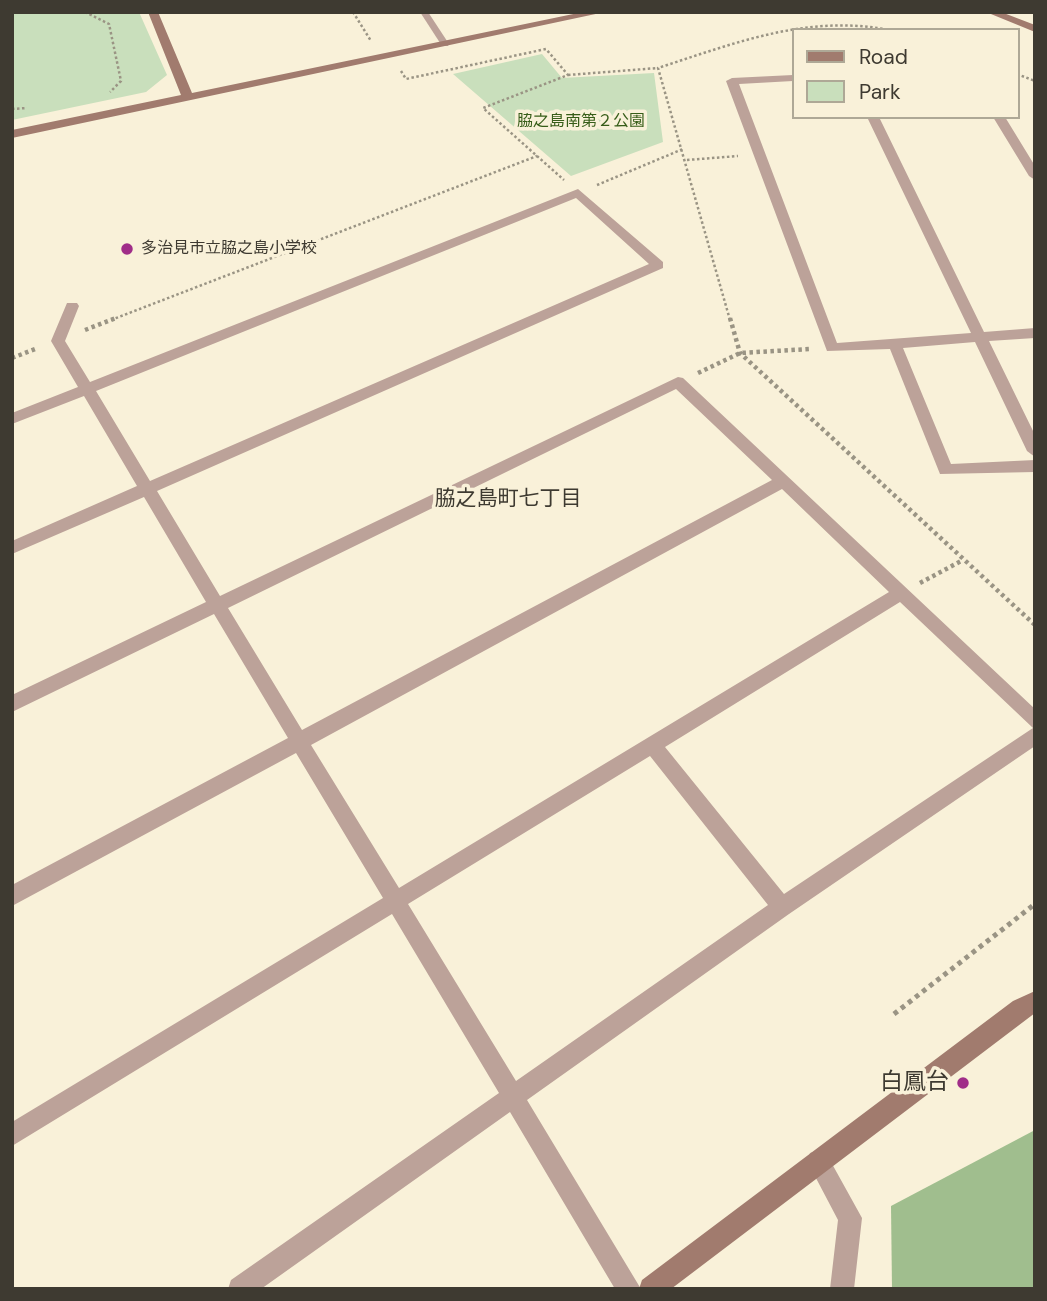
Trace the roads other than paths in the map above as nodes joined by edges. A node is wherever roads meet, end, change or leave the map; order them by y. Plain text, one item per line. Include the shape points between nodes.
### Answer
1 (153, 12) edge
2 (424, 12) edge
3 (600, 12) edge
4 (990, 12) edge
5 (1035, 29) edge
6 (445, 44) junction
7 (792, 78) edge
8 (188, 98) junction
9 (874, 119) edge
10 (1000, 119) edge
11 (12, 134) edge
12 (1035, 176) edge
13 (72, 306) dead end
14 (1035, 333) edge
15 (980, 337) junction
16 (894, 342) junction
17 (85, 389) junction
18 (12, 419) edge
19 (1035, 451) edge
20 (1035, 467) edge
21 (782, 482) junction
22 (148, 488) junction
23 (12, 548) edge
24 (901, 593) junction
25 (215, 606) junction
26 (12, 704) edge
27 (1035, 721) edge
28 (1035, 736) edge
29 (298, 742) junction
30 (652, 745) junction
31 (12, 896) edge
32 (395, 900) junction
33 (782, 907) junction
34 (1035, 1002) edge
35 (514, 1096) junction
36 (12, 1135) edge
37 (818, 1161) junction
38 (240, 1289) edge
39 (629, 1289) edge
40 (652, 1289) edge
41 (842, 1289) edge

1 - 8 street
2 - 6 lane
3 - 6 street
4 - 5 street
6 - 8 street
7 - 16 street via 732,81 832,348
8 - 11 street
9 - 15 street
10 - 12 street
13 - 17 street via 58,341
14 - 15 street
15 - 16 street
15 - 19 street
16 - 20 street via 946,470
17 - 18 street
17 - 22 street
17 - 22 street via 578,193 658,265
21 - 24 street
21 - 25 street via 678,382
21 - 29 street
22 - 23 street
22 - 25 street
24 - 27 street
24 - 30 street
25 - 26 street
25 - 29 street
28 - 33 street
29 - 31 street
29 - 32 street
30 - 32 street
30 - 33 street
32 - 35 street
32 - 36 street
33 - 35 street
34 - 37 street
35 - 38 street
35 - 39 street
37 - 40 street
37 - 41 street via 850,1218

